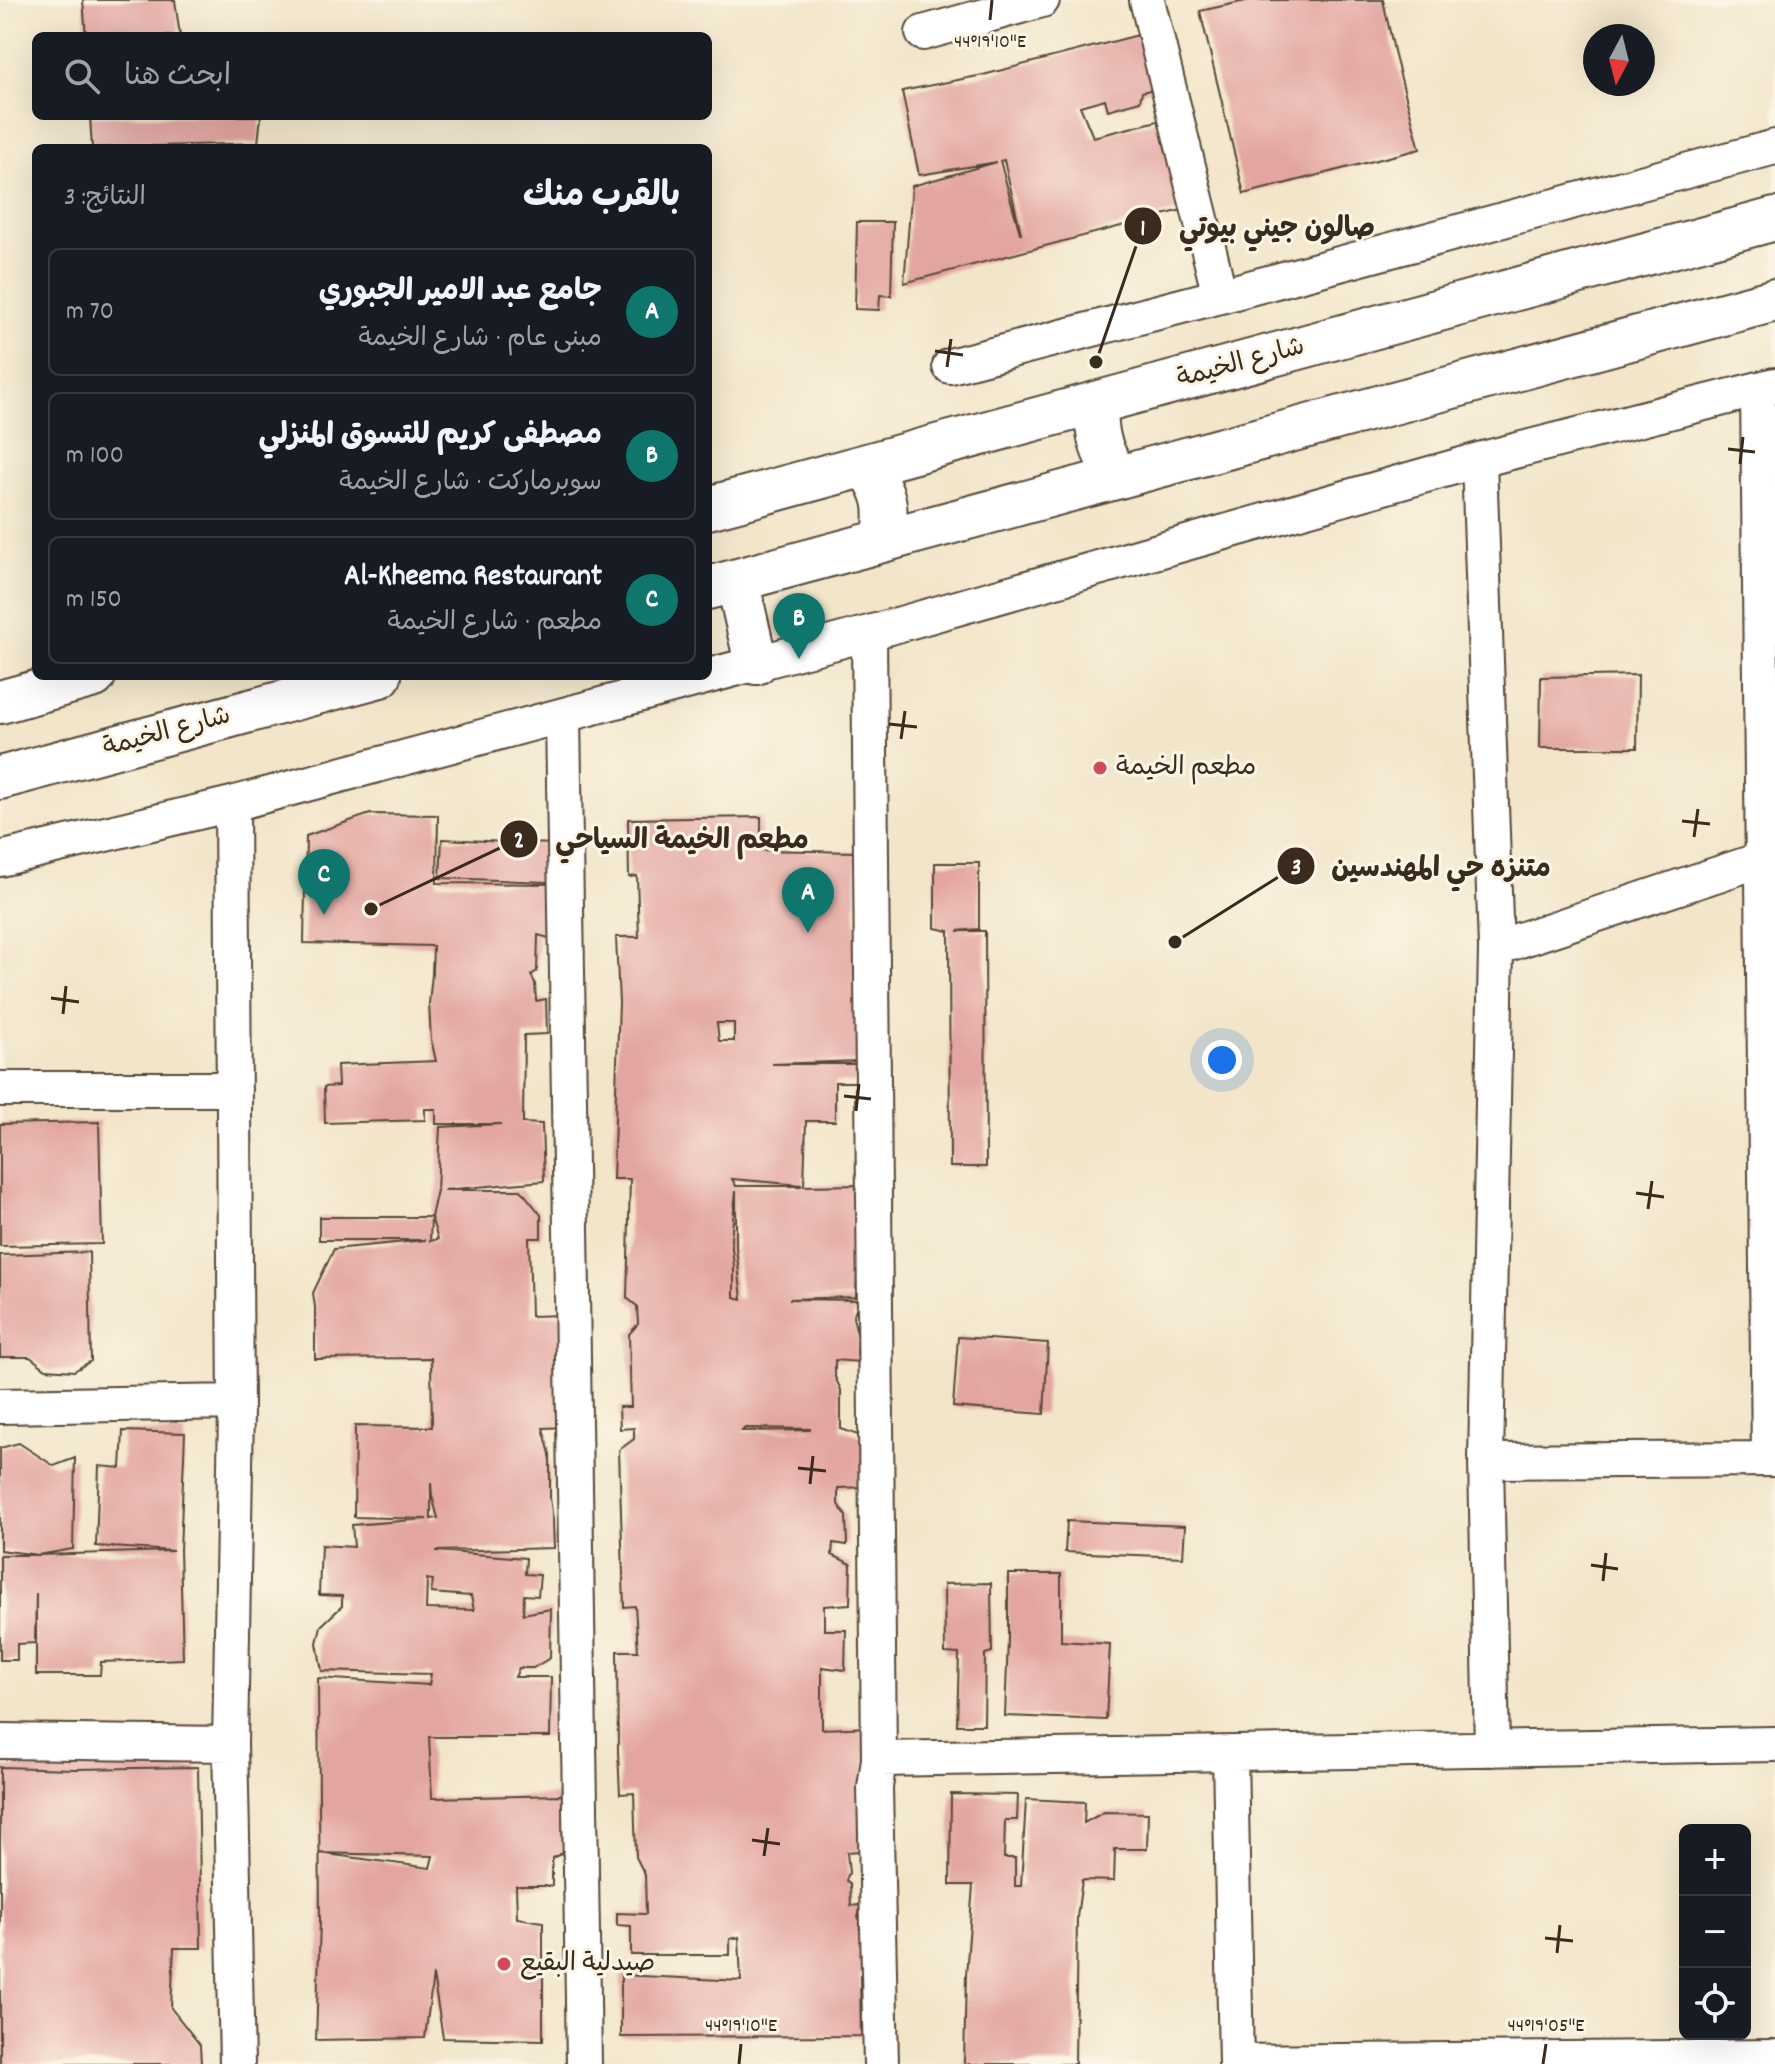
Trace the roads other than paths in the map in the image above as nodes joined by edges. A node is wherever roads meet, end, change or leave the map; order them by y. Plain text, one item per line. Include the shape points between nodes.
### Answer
1 (1042, 0) edge
2 (1147, 0) edge
3 (923, 33) dead end
4 (1775, 147) edge
5 (1775, 219) edge
6 (1220, 296) junction
7 (1775, 300) edge
8 (950, 366) dead end
9 (1766, 387) edge
10 (1097, 403) junction
11 (1479, 460) junction
12 (866, 465) junction
13 (1118, 477) junction
14 (712, 507) edge
15 (883, 540) junction
16 (723, 584) edge
17 (869, 633) junction
18 (756, 663) junction
19 (712, 675) edge
20 (80, 680) edge
21 (365, 680) edge
22 (693, 680) edge
23 (0, 702) edge
24 (563, 715) junction
25 (0, 778) edge
26 (232, 804) junction
27 (1769, 856) edge
28 (0, 859) edge
29 (1496, 948) junction
30 (0, 1089) edge
31 (234, 1089) junction
32 (236, 1402) junction
33 (0, 1406) edge
34 (1772, 1459) edge
35 (1486, 1461) junction
36 (0, 1741) edge
37 (230, 1744) junction
38 (1775, 1744) edge
39 (1492, 1749) junction
40 (1230, 1754) junction
41 (879, 1759) junction
42 (1775, 2057) edge
43 (1553, 2062) edge
44 (1236, 2063) edge
45 (237, 2064) edge
46 (584, 2064) edge
47 (881, 2064) edge

1 - 3 street
2 - 6 street
4 - 6 street
5 - 10 street, شارع الخيمة
6 - 8 street
7 - 13 street
9 - 11 street
9 - 27 street
10 - 12 street, شارع الخيمة
10 - 13 street via 1099,442
11 - 17 street
11 - 29 street
12 - 14 street, شارع الخيمة
12 - 15 street via 885,500
13 - 15 street
15 - 16 street
16 - 18 street
17 - 18 street
17 - 41 street
18 - 19 street
20 - 23 street
21 - 25 street, شارع الخيمة
22 - 24 street
24 - 26 street
24 - 46 street
26 - 28 street
26 - 31 street
27 - 29 street
27 - 34 street
29 - 35 street
30 - 31 street
31 - 32 street
32 - 33 street
32 - 37 street
34 - 35 street
35 - 39 street
36 - 37 street
37 - 45 street
38 - 39 street
39 - 40 street
40 - 41 street
40 - 44 street
41 - 47 street via 875,1788
42 - 43 street
43 - 44 street

